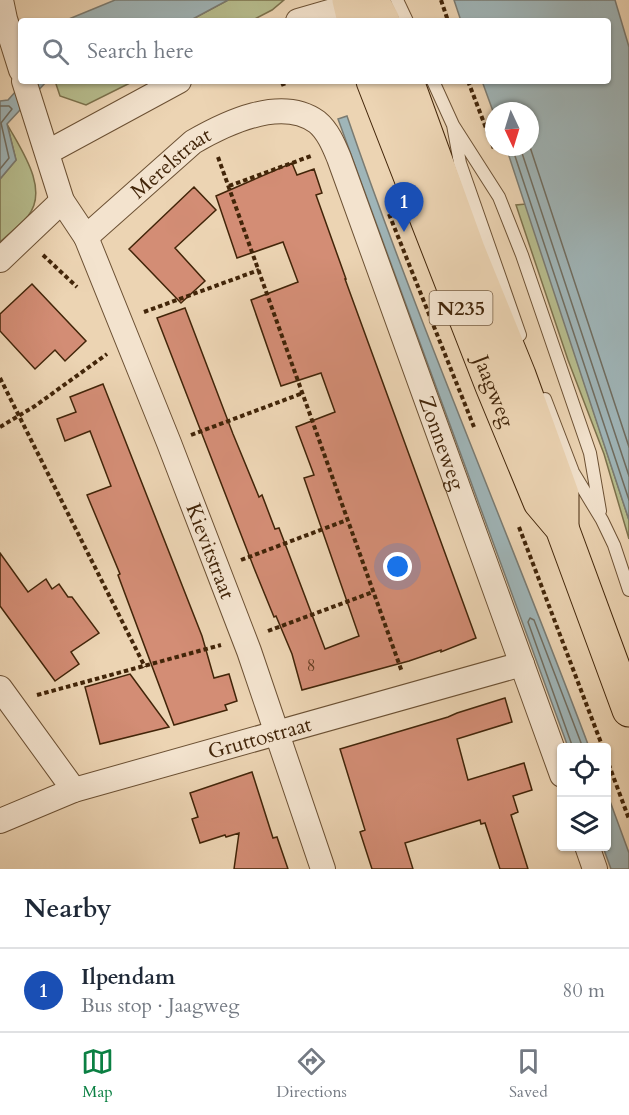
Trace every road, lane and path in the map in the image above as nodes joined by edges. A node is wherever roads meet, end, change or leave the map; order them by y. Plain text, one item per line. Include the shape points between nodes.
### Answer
1 (1, 0) edge
2 (398, 0) edge
3 (441, 0) edge
4 (360, 7) edge
5 (311, 18) edge
6 (378, 18) edge
7 (406, 18) edge
8 (447, 18) edge
9 (18, 60) edge
10 (26, 84) edge
11 (173, 84) edge
12 (375, 84) edge
13 (407, 84) edge
14 (434, 84) edge
15 (310, 119) joint
16 (453, 125) junction
17 (201, 137) junction
18 (334, 147) junction
19 (48, 152) junction
20 (229, 186) junction
21 (62, 201) junction
22 (23, 237) junction
23 (86, 237) junction
24 (0, 260) edge
25 (259, 270) junction
26 (79, 288) dead end
27 (122, 329) junction
28 (526, 351) dead end
29 (0, 378) edge
30 (539, 384) dead end
31 (303, 393) junction
32 (19, 415) junction
33 (0, 427) edge
34 (170, 443) junction
35 (347, 520) junction
36 (602, 520) junction
37 (562, 528) junction
38 (216, 568) junction
39 (629, 590) edge
40 (373, 592) junction
41 (245, 639) junction
42 (522, 664) junction
43 (145, 667) junction
44 (5, 695) edge
45 (410, 696) junction
46 (629, 710) edge
47 (278, 732) junction
48 (557, 765) edge
49 (611, 770) edge
50 (74, 790) junction
51 (629, 819) edge
52 (0, 821) edge
53 (589, 851) edge
54 (324, 869) edge
55 (595, 869) edge

1 - 9 street
2 - 7 lane
3 - 8 path
4 - 5 street
4 - 6 main road
10 - 19 street
11 - 19 street
12 - 37 main road, Jaagweg / N235 via 540,502
13 - 37 main road, Jaagweg / N235 via 562,494
14 - 16 lane
15 - 17 street, Merelstraat via 278,111
15 - 18 street, Zonneweg via 326,132
16 - 28 lane via 460,163
16 - 36 lane via 499,197 522,255 590,453
17 - 20 path
17 - 23 street, Merelstraat
18 - 20 path
18 - 42 street, Zonneweg
19 - 21 street
20 - 25 path
21 - 22 street
21 - 23 street
22 - 24 street
22 - 26 path
23 - 27 street, Kievitstraat
25 - 27 path
25 - 31 path
27 - 32 path via 114,349
27 - 34 street, Kievitstraat
29 - 32 path
30 - 36 lane via 573,472
31 - 34 path
31 - 35 path
32 - 33 path
32 - 43 path
34 - 38 street, Kievitstraat
35 - 38 path
35 - 40 path
36 - 39 lane
37 - 46 main road, Jaagweg / N235
38 - 41 street, Kievitstraat
40 - 41 path
40 - 45 path
41 - 43 path
41 - 47 street, Kievitstraat
42 - 45 street, Gruttostraat
42 - 48 street, Zonneweg
43 - 44 path
44 - 50 street
45 - 47 street, Gruttostraat
47 - 50 street, Gruttostraat
47 - 54 street, Kievitstraat
49 - 51 path
50 - 52 street, Gruttostraat
53 - 55 street

